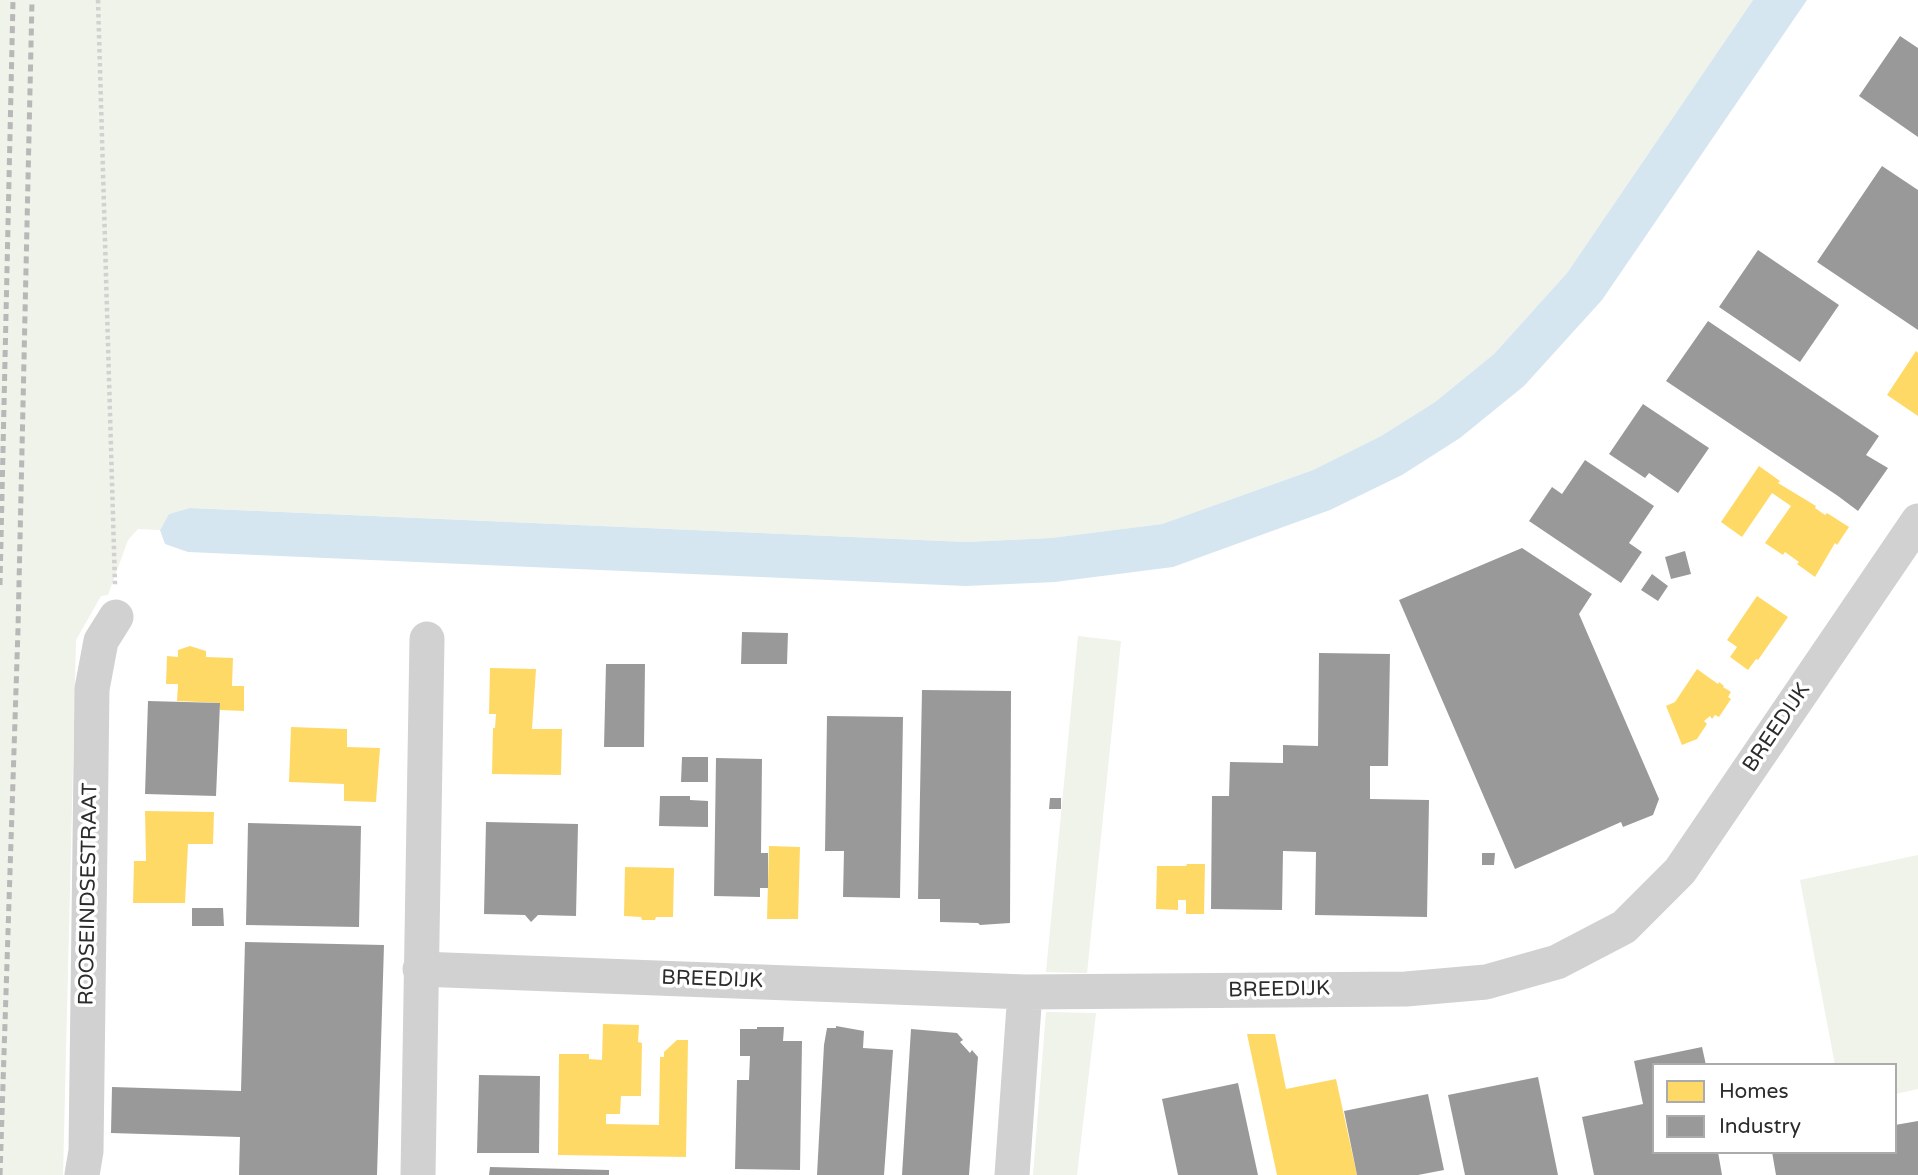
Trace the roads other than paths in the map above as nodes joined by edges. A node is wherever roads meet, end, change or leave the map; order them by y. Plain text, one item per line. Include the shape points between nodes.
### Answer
1 (1918, 521) edge
2 (116, 617) road end
3 (427, 639) dead end
4 (420, 969) junction
5 (1026, 992) junction
6 (82, 1175) edge
7 (418, 1175) edge
8 (1012, 1175) edge

1 - 5 street, BREEDIJK via 1680,872 1624,927 1557,962 1486,982 1406,989
2 - 6 street, ROOSEINDSESTRAAT via 101,641 92,689 86,1151
3 - 4 street
4 - 5 street, BREEDIJK
4 - 7 street
5 - 8 street

